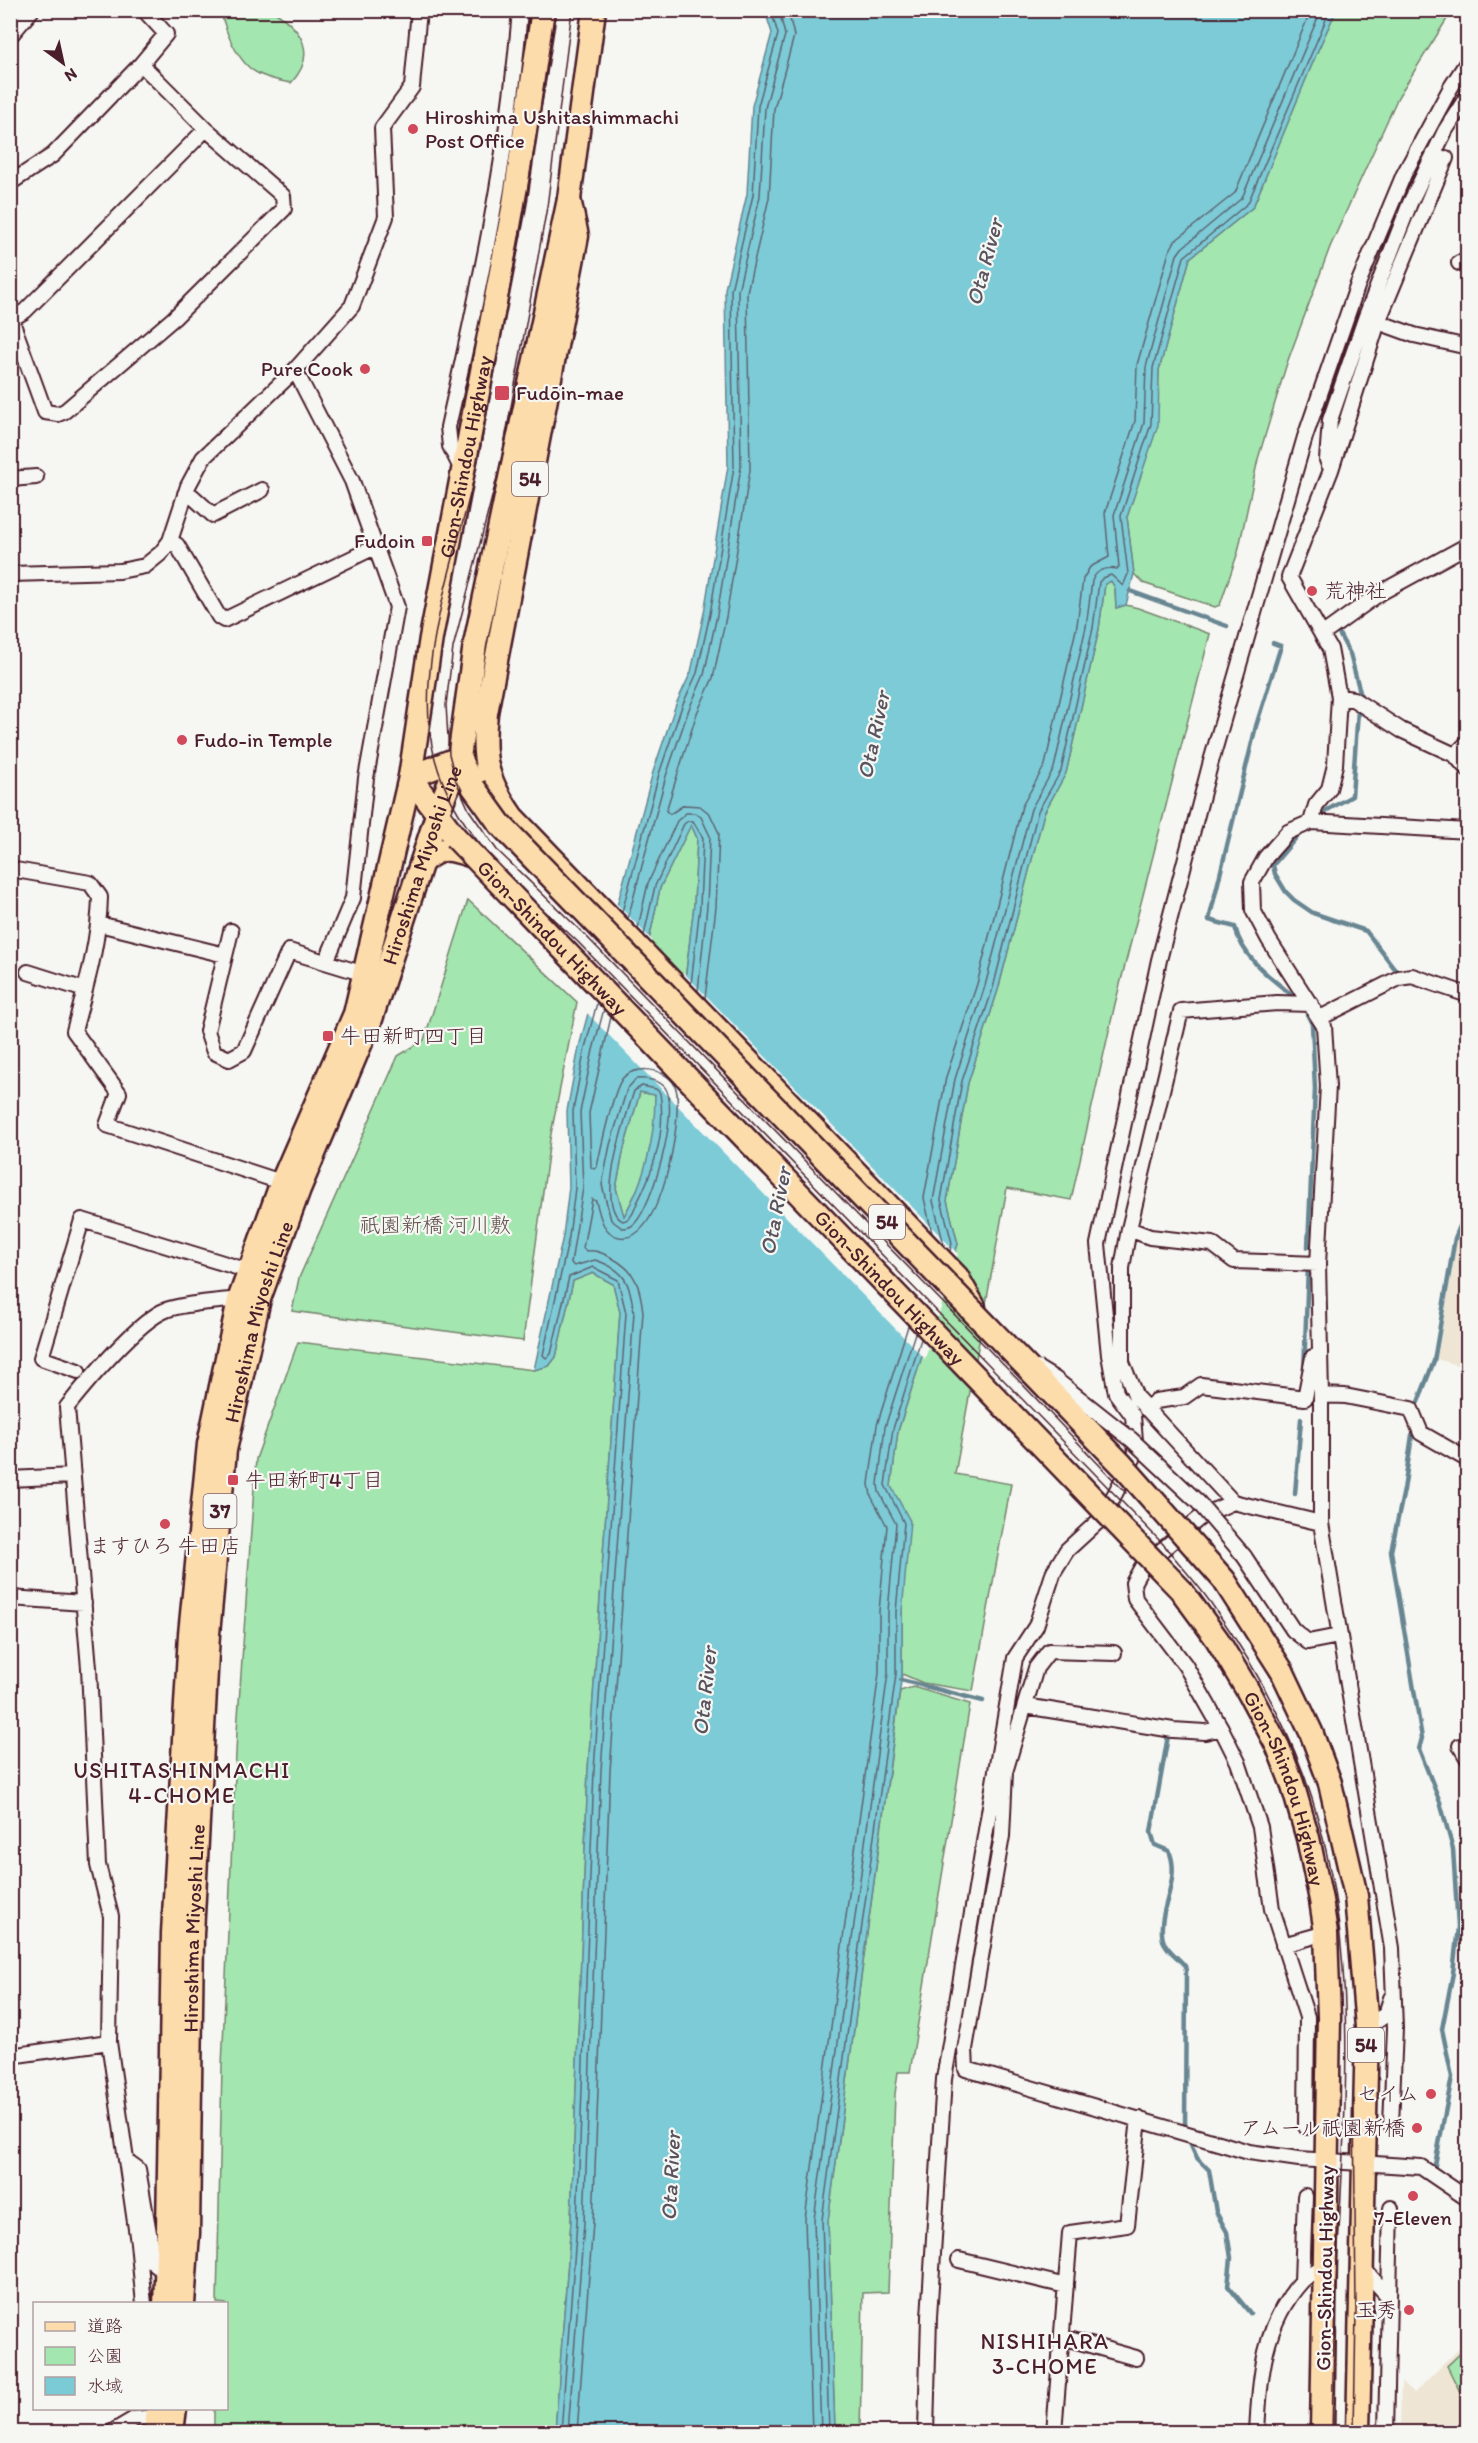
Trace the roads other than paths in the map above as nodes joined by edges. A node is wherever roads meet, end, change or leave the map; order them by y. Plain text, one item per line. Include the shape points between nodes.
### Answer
1 (32, 10) edge
2 (144, 10) edge
3 (419, 10) edge
4 (594, 10) edge
5 (520, 11) edge
6 (542, 17) edge
7 (10, 36) edge
8 (1467, 61) edge
9 (141, 64) junction
10 (1467, 95) edge
11 (206, 129) junction
12 (1446, 158) dead end
13 (10, 183) edge
14 (569, 199) junction
15 (496, 246) junction
16 (12, 317) edge
17 (1378, 322) junction
18 (1467, 347) edge
19 (295, 370) junction
20 (1331, 470) junction
21 (36, 477) dead end
22 (10, 479) edge
23 (262, 490) dead end
24 (185, 494) junction
25 (170, 541) junction
26 (1467, 545) edge
27 (375, 547) junction
28 (10, 574) edge
29 (1323, 634) junction
30 (1339, 697) junction
31 (1467, 742) edge
32 (1455, 755) junction
33 (459, 758) junction
34 (1467, 770) edge
35 (410, 777) junction
36 (437, 815) junction
37 (1311, 822) junction
38 (1467, 831) edge
39 (453, 843) junction
40 (422, 862) junction
41 (10, 869) edge
42 (99, 924) junction
43 (231, 931) dead end
44 (225, 955) junction
45 (326, 962) junction
46 (28, 972) dead end
47 (374, 977) junction
48 (85, 990) junction
49 (1467, 995) edge
50 (1311, 1005) junction
51 (1320, 1018) junction
52 (290, 1186) junction
53 (1129, 1229) junction
54 (1318, 1264) junction
55 (249, 1271) junction
56 (249, 1299) junction
57 (981, 1320) junction
58 (1320, 1356) junction
59 (1017, 1357) junction
60 (78, 1371) dead end
61 (1322, 1395) junction
62 (1146, 1409) junction
63 (1467, 1460) edge
64 (72, 1476) junction
65 (10, 1479) edge
66 (1233, 1502) junction
67 (1321, 1523) junction
68 (10, 1598) edge
69 (84, 1604) junction
70 (1339, 1636) junction
71 (1114, 1653) dead end
72 (1025, 1706) junction
73 (1221, 1728) junction
74 (1460, 1746) dead end
75 (1467, 1759) edge
76 (1326, 1933) junction
77 (1283, 1945) junction
78 (1394, 1991) junction
79 (1367, 2027) junction
80 (110, 2042) junction
81 (10, 2056) edge
82 (1139, 2120) junction
83 (1391, 2125) dead end
84 (1306, 2127) dead end
85 (127, 2161) junction
86 (1328, 2161) junction
87 (1364, 2162) junction
88 (1305, 2196) dead end
89 (1467, 2199) edge
90 (1390, 2208) dead end
91 (959, 2260) dead end
92 (1325, 2265) junction
93 (1361, 2266) junction
94 (166, 2274) junction
95 (1302, 2281) junction
96 (1066, 2286) junction
97 (1388, 2296) junction
98 (144, 2302) edge
99 (165, 2302) edge
100 (183, 2302) edge
101 (1062, 2337) junction
102 (1136, 2358) dead end
103 (163, 2421) edge
104 (112, 2433) edge
105 (926, 2433) edge
106 (1054, 2433) edge
107 (1257, 2433) edge
108 (1322, 2433) edge
109 (1358, 2433) edge
110 (1386, 2433) edge

1 - 7 street
2 - 9 street via 166,34
3 - 19 street via 412,87 382,128 386,217 352,306
4 - 14 main road, Gion-Shindou Highway / 54
5 - 6 street
5 - 15 street
6 - 15 main road, Gion-Shindou Highway
8 - 105 street via 1404,174 1358,284 1309,426 1210,765 1159,960 1098,1244 1109,1355 1116,1393 1133,1416 1136,1453 1103,1517 1067,1550 1054,1571 1036,1626 1016,1658 944,2079
9 - 11 street
9 - 13 street via 53,155
10 - 20 street via 1410,203 1366,316 1330,420 1327,460
11 - 16 street via 24,311
11 - 16 street via 283,196 284,209 174,318 58,414 45,412
12 - 17 street
14 - 33 main road, Gion-Shindou Highway / 54 via 475,644
14 - 57 main road, Gion-Shindou Highway / 54, bridge via 577,236 486,713 484,760 494,787 513,818 957,1276
15 - 35 main road, Gion-Shindou Highway via 463,472 431,638
17 - 18 street
17 - 20 street
19 - 24 street via 203,458
19 - 27 street via 351,482
20 - 29 street via 1289,577
21 - 22 street
23 - 24 street via 213,515
24 - 25 street
25 - 27 street via 177,545 224,620
25 - 28 street via 145,566 128,570
26 - 29 street via 1380,593
27 - 45 street via 397,607 366,778 353,898
29 - 30 street via 1330,649
30 - 32 street via 1353,699 1401,730
30 - 37 street via 1335,765 1329,789 1316,805
31 - 32 street
32 - 34 street
33 - 35 main road, Hiroshima Miyoshi Line
33 - 36 main road, Hiroshima Miyoshi Line / 37
33 - 57 main road, Gion-Shindou Highway / 54, bridge via 474,788 500,824
35 - 36 main road, Gion-Shindou Highway / 54
35 - 47 main road, Hiroshima Miyoshi Line / 37
36 - 39 main road, Gion-Shindou Highway / 54
36 - 40 main road, Hiroshima Miyoshi Line / 37
37 - 38 street
37 - 50 street via 1288,832 1266,857 1252,882 1253,910
39 - 40 main road
39 - 76 main road, Gion-Shindou Highway / 54, bridge via 475,857 1173,1582 1217,1639 1278,1746 1308,1838
40 - 47 main road, Hiroshima Miyoshi Line / 37
41 - 42 street via 90,883 100,897
42 - 44 street
42 - 48 street
43 - 44 street
44 - 45 street via 207,1031 214,1052 229,1059 244,1051 289,951
45 - 47 street
46 - 48 street
47 - 52 main road, Hiroshima Miyoshi Line / 37 via 371,1019
48 - 52 street via 74,1031 119,1092 107,1125
49 - 51 street via 1412,976 1399,978
50 - 51 street
50 - 53 street via 1277,1003 1181,1011
51 - 54 street via 1324,1026 1328,1086
52 - 55 main road, Hiroshima Miyoshi Line / 37
52 - 56 main road, Hiroshima Miyoshi Line / 37
53 - 54 street via 1150,1237 1212,1244 1234,1262
53 - 62 street via 1122,1268 1122,1362 1136,1397
54 - 58 street
55 - 56 main road, Hiroshima Miyoshi Line / 37
55 - 60 street via 82,1220 41,1358
56 - 64 street via 166,1310 148,1320 92,1376 67,1407
56 - 94 main road, Hiroshima Miyoshi Line / 37 via 209,1444 190,1634 173,1933
56 - 100 main road, Hiroshima Miyoshi Line / 37 via 225,1450 208,1634 192,1934 188,2233
57 - 59 main road, Gion-Shindou Highway / 54, bridge
58 - 61 street
58 - 62 street via 1313,1357 1305,1398 1201,1385 1184,1397 1156,1401
59 - 70 street, bridge via 1055,1379 1132,1440 1198,1502 1244,1556 1293,1630 1308,1642
59 - 79 main road, Gion-Shindou Highway / 54, bridge via 1122,1465 1224,1580 1282,1671 1330,1783 1345,1843 1356,1896
61 - 63 street via 1411,1410 1421,1433
61 - 67 street
62 - 66 street
64 - 65 street
64 - 69 street
66 - 67 street
66 - 73 street via 1202,1516 1142,1567 1133,1583 1135,1599 1185,1665
67 - 70 street
68 - 69 street
69 - 80 street via 99,1865 111,1916
70 - 78 street via 1392,1948
71 - 72 street via 1049,1652 1036,1668
72 - 73 street via 1173,1730 1205,1732
72 - 82 street via 1005,1772 1002,1836 965,2049 966,2069
73 - 77 street via 1238,1762 1260,1827 1272,1909
74 - 75 street
76 - 77 street
76 - 86 main road, Gion-Shindou Highway / 54
77 - 84 street via 1307,2017
78 - 79 street via 1386,2013
78 - 83 street
79 - 87 main road, Gion-Shindou Highway / 54
80 - 81 street
80 - 85 street
82 - 86 street via 1249,2152
82 - 96 street via 1127,2224 1070,2233
85 - 94 street via 138,2169 152,2262
85 - 98 street
86 - 87 street
86 - 92 main road, Gion-Shindou Highway / 54
87 - 89 street via 1421,2167
87 - 93 main road, Gion-Shindou Highway / 54
88 - 95 street
90 - 97 street
91 - 96 street
92 - 95 street
92 - 108 main road, Gion-Shindou Highway / 54
93 - 97 street
93 - 109 main road, Gion-Shindou Highway / 54
94 - 99 main road, Hiroshima Miyoshi Line / 37
95 - 107 street via 1281,2308 1270,2331
96 - 101 street
97 - 110 street
101 - 102 street
101 - 106 street
103 - 104 street via 134,2419

